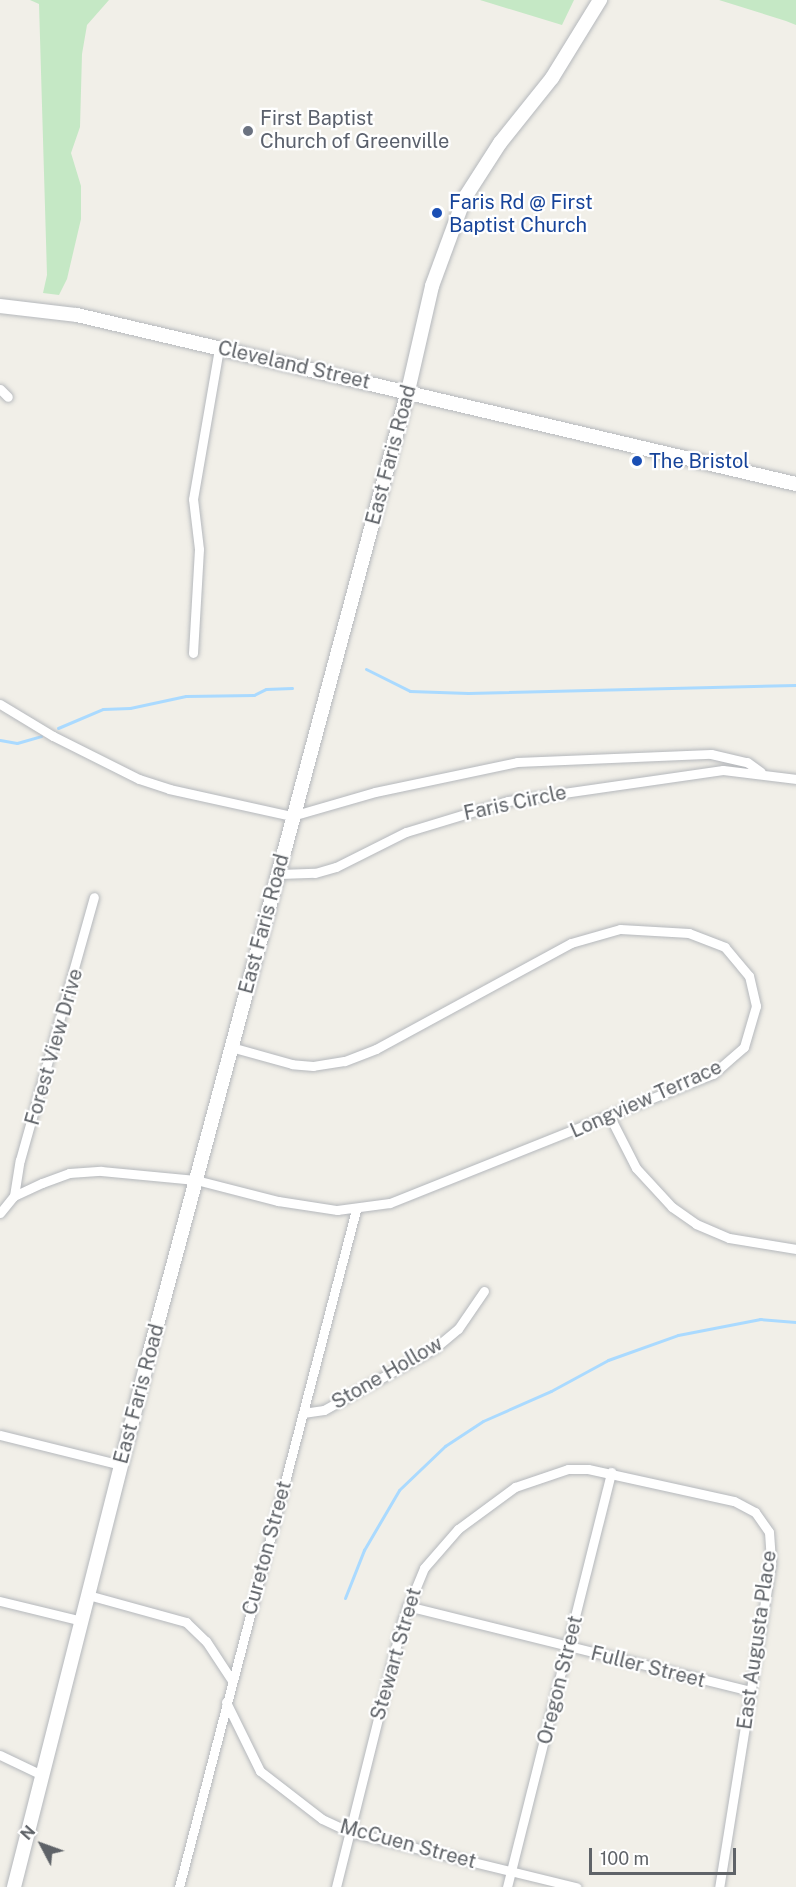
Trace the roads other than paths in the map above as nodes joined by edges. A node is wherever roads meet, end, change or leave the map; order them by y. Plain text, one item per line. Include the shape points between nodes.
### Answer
1 (600, 0) edge
2 (0, 306) edge
3 (219, 348) junction
4 (0, 389) edge
5 (408, 392) junction
6 (8, 397) dead end
7 (796, 484) edge
8 (193, 653) dead end
9 (0, 704) edge
10 (761, 772) junction
11 (796, 779) edge
12 (292, 816) junction
13 (279, 874) junction
14 (94, 897) dead end
15 (231, 1047) junction
16 (610, 1117) junction
17 (196, 1180) junction
18 (14, 1196) junction
19 (356, 1210) junction
20 (0, 1213) edge
21 (796, 1249) edge
22 (484, 1291) dead end
23 (303, 1413) junction
24 (0, 1435) edge
25 (121, 1465) junction
26 (611, 1472) junction
27 (88, 1595) junction
28 (0, 1601) edge
29 (407, 1606) junction
30 (82, 1621) junction
31 (568, 1647) junction
32 (231, 1679) junction
33 (750, 1691) junction
34 (226, 1702) junction
35 (0, 1755) edge
36 (42, 1775) junction
37 (350, 1832) junction
38 (511, 1871) junction
39 (14, 1887) edge
40 (179, 1887) edge
41 (336, 1887) edge
42 (507, 1887) edge
43 (576, 1887) edge
44 (719, 1887) edge

1 - 5 main road, East Faris Road via 552,78 500,143 464,199 432,286
2 - 3 main road, Cleveland Street via 77,315
3 - 5 main road, Cleveland Street
3 - 8 street via 194,485 199,549
4 - 6 street
5 - 7 main road, Cleveland Street
5 - 12 main road, East Faris Road
9 - 12 street via 63,742 139,779
10 - 11 street, Faris Circle
10 - 12 street, Faris Circle via 747,762 711,754 517,762 375,792
10 - 13 street, Faris Circle via 723,770 657,777 508,801 430,823 336,867 315,873
12 - 13 main road, East Faris Road
13 - 15 main road, East Faris Road
14 - 18 street, Forest View Drive via 20,1160
15 - 16 street, Longview Terrace via 292,1064 313,1066 344,1061 376,1049 571,942 602,931 654,928 689,933 725,947 743,964 753,988 756,1006 744,1047 713,1074
15 - 17 main road, East Faris Road
16 - 19 street, Longview Terrace via 417,1195
16 - 21 street via 636,1168 672,1207 696,1224 729,1238
17 - 18 street, Longview Terrace via 78,1171
17 - 19 street, Longview Terrace via 287,1203
17 - 25 main road, East Faris Road
18 - 20 street, Longview Terrace
19 - 23 street, Cureton Street
22 - 23 street, Stone Hollow via 458,1329 435,1348 324,1410
23 - 32 street, Cureton Street
24 - 25 street
25 - 27 main road, East Faris Road
26 - 29 street, Stewart Street via 568,1469 534,1479 495,1500 436,1552 424,1568
26 - 31 street, Oregon Street
26 - 33 street, East Augusta Place via 734,1501 762,1519 773,1546
27 - 30 main road, East Faris Road
27 - 32 street via 186,1622 206,1641
28 - 30 street
29 - 31 street, Fuller Street
29 - 37 street, Stewart Street
30 - 36 main road, East Faris Road
31 - 33 street, Fuller Street
31 - 38 street, Oregon Street
32 - 34 street, Cureton Street
33 - 44 street, East Augusta Place
34 - 37 street, McCuen Street via 260,1771 322,1819
34 - 40 street, Cureton Street
35 - 36 street
36 - 39 main road, East Faris Road
37 - 38 street, McCuen Street
37 - 41 street, Stewart Street
38 - 42 street, Oregon Street
38 - 43 street, McCuen Street

